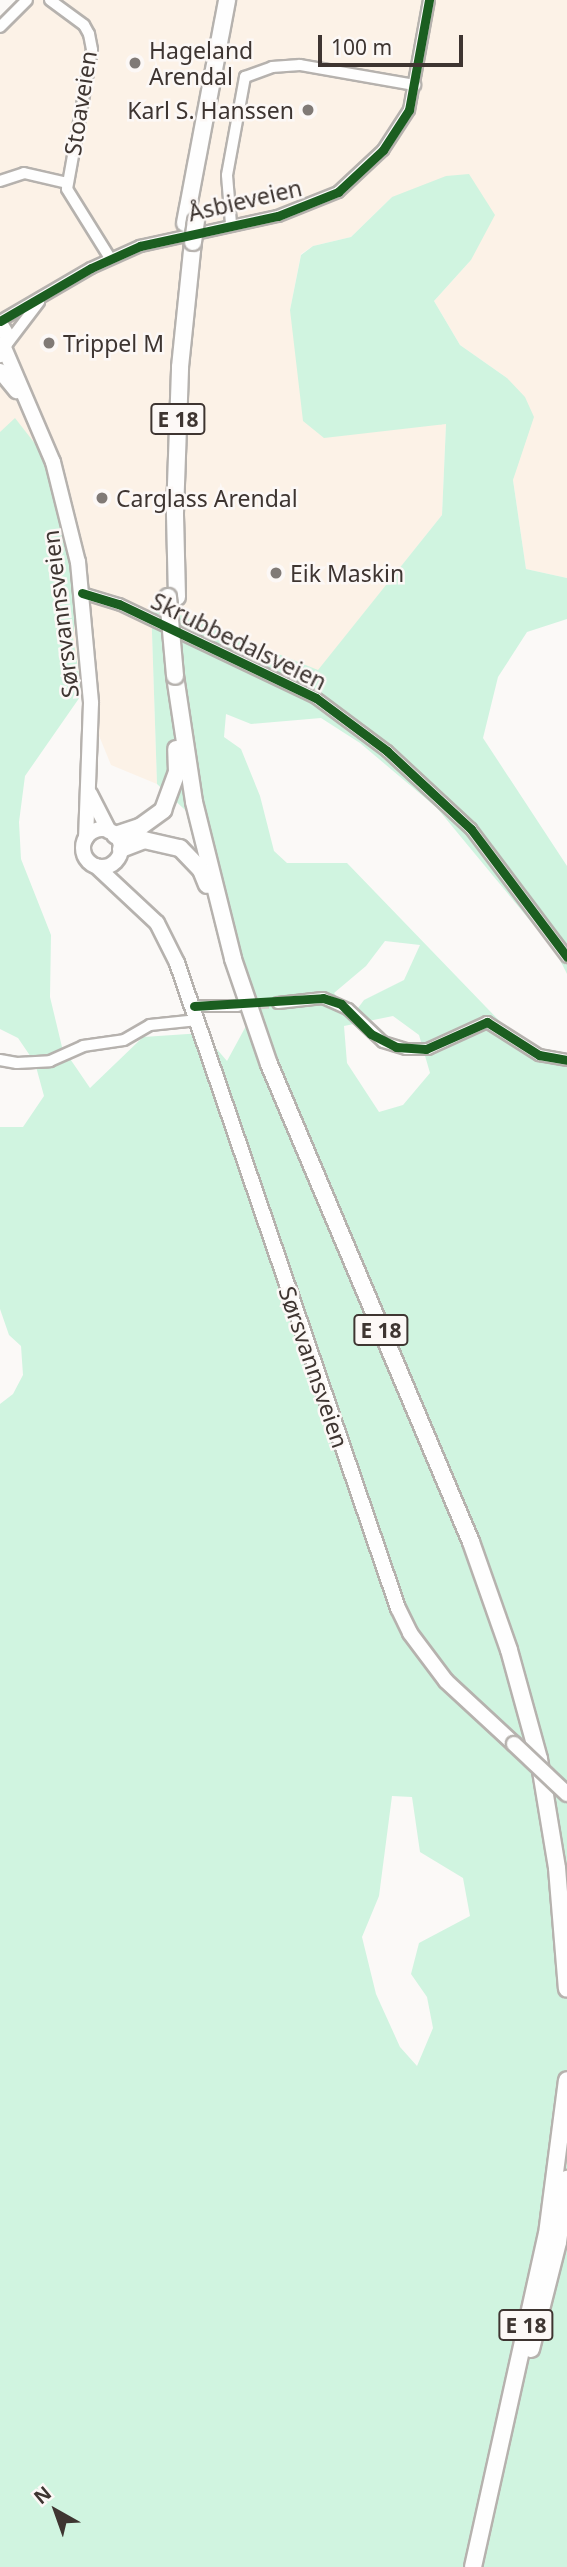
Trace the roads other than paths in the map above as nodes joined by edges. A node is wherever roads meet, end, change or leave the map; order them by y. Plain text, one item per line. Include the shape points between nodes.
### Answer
1 (27, 0) edge
2 (50, 0) edge
3 (227, 0) edge
4 (237, 0) edge
5 (429, 0) edge
6 (0, 27) edge
7 (415, 85) junction
8 (0, 181) edge
9 (66, 183) junction
10 (191, 222) junction
11 (232, 224) junction
12 (110, 258) junction
13 (48, 293) junction
14 (0, 322) edge
15 (4, 349) edge
16 (0, 371) edge
17 (24, 400) junction
18 (82, 593) junction
19 (179, 676) junction
20 (88, 790) junction
21 (86, 838) junction
22 (116, 842) junction
23 (96, 866) junction
24 (131, 896) junction
25 (567, 957) edge
26 (233, 959) junction
27 (278, 1003) tunnel mouth
28 (194, 1006) junction
29 (238, 1006) tunnel mouth
30 (198, 1020) junction
31 (0, 1060) edge
32 (567, 1060) edge
33 (567, 1794) edge
34 (567, 1880) edge
35 (567, 1989) edge
36 (567, 2080) edge
37 (567, 2179) edge
38 (567, 2209) edge
39 (558, 2242) junction
40 (473, 2567) edge
41 (483, 2567) edge

1 - 6 street
2 - 9 street, Stoaveien via 84,25 92,50
3 - 10 highway, E 18
4 - 10 highway, E 18
5 - 7 street, Åsbieveien
7 - 11 street, Åsbieveien via 397,132 346,186 293,212
7 - 11 street via 300,65 272,67 245,77 227,175
8 - 9 street, Stoaveien via 24,173
9 - 12 street, Stoaveien via 71,200
10 - 19 highway, E 18, bridge via 171,360 165,507
11 - 12 street, Åsbieveien via 169,237
12 - 13 street, Åsbieveien
13 - 14 street, Åsbieveien
13 - 15 street, Åsbieveien via 18,324
14 - 15 main road, Sørsvannsveien
15 - 17 main road, Sørsvannsveien
16 - 17 main road, Sørsvannsveien
17 - 18 main road, Sørsvannsveien via 58,480
18 - 20 main road, Sørsvannsveien via 91,703
18 - 25 street, Skrubbedalsveien via 119,604 316,698 387,751 471,830
19 - 22 highway, E 18 via 177,772 167,802 151,821
19 - 26 highway, E 18 via 194,802
19 - 34 highway, E 18 via 206,807 251,983 280,1066 482,1545 519,1653 548,1768
20 - 21 main road, Sørsvannsveien
20 - 22 main road, Sørsvannsveien
21 - 22 main road via 96,830
21 - 23 main road via 84,855
22 - 23 main road via 107,867
22 - 24 main road, Sørsvannsveien
22 - 26 highway, E 18 via 165,841 191,856 201,870
23 - 24 main road, Sørsvannsveien
24 - 28 main road, Sørsvannsveien via 163,932
26 - 35 highway, E 18 via 269,1063 471,1542 509,1650 539,1759 556,1867
27 - 32 street via 323,998 348,1009 383,1042 406,1049 428,1049 487,1022 539,1055
28 - 29 street
28 - 30 main road, Sørsvannsveien
30 - 31 street via 150,1025 124,1040 83,1046 50,1060
30 - 33 main road, Sørsvannsveien, bridge via 386,1582 425,1655
36 - 40 highway, E 18 via 547,2234
37 - 39 highway, E 18
38 - 39 highway, E 18
39 - 41 highway, E 18

